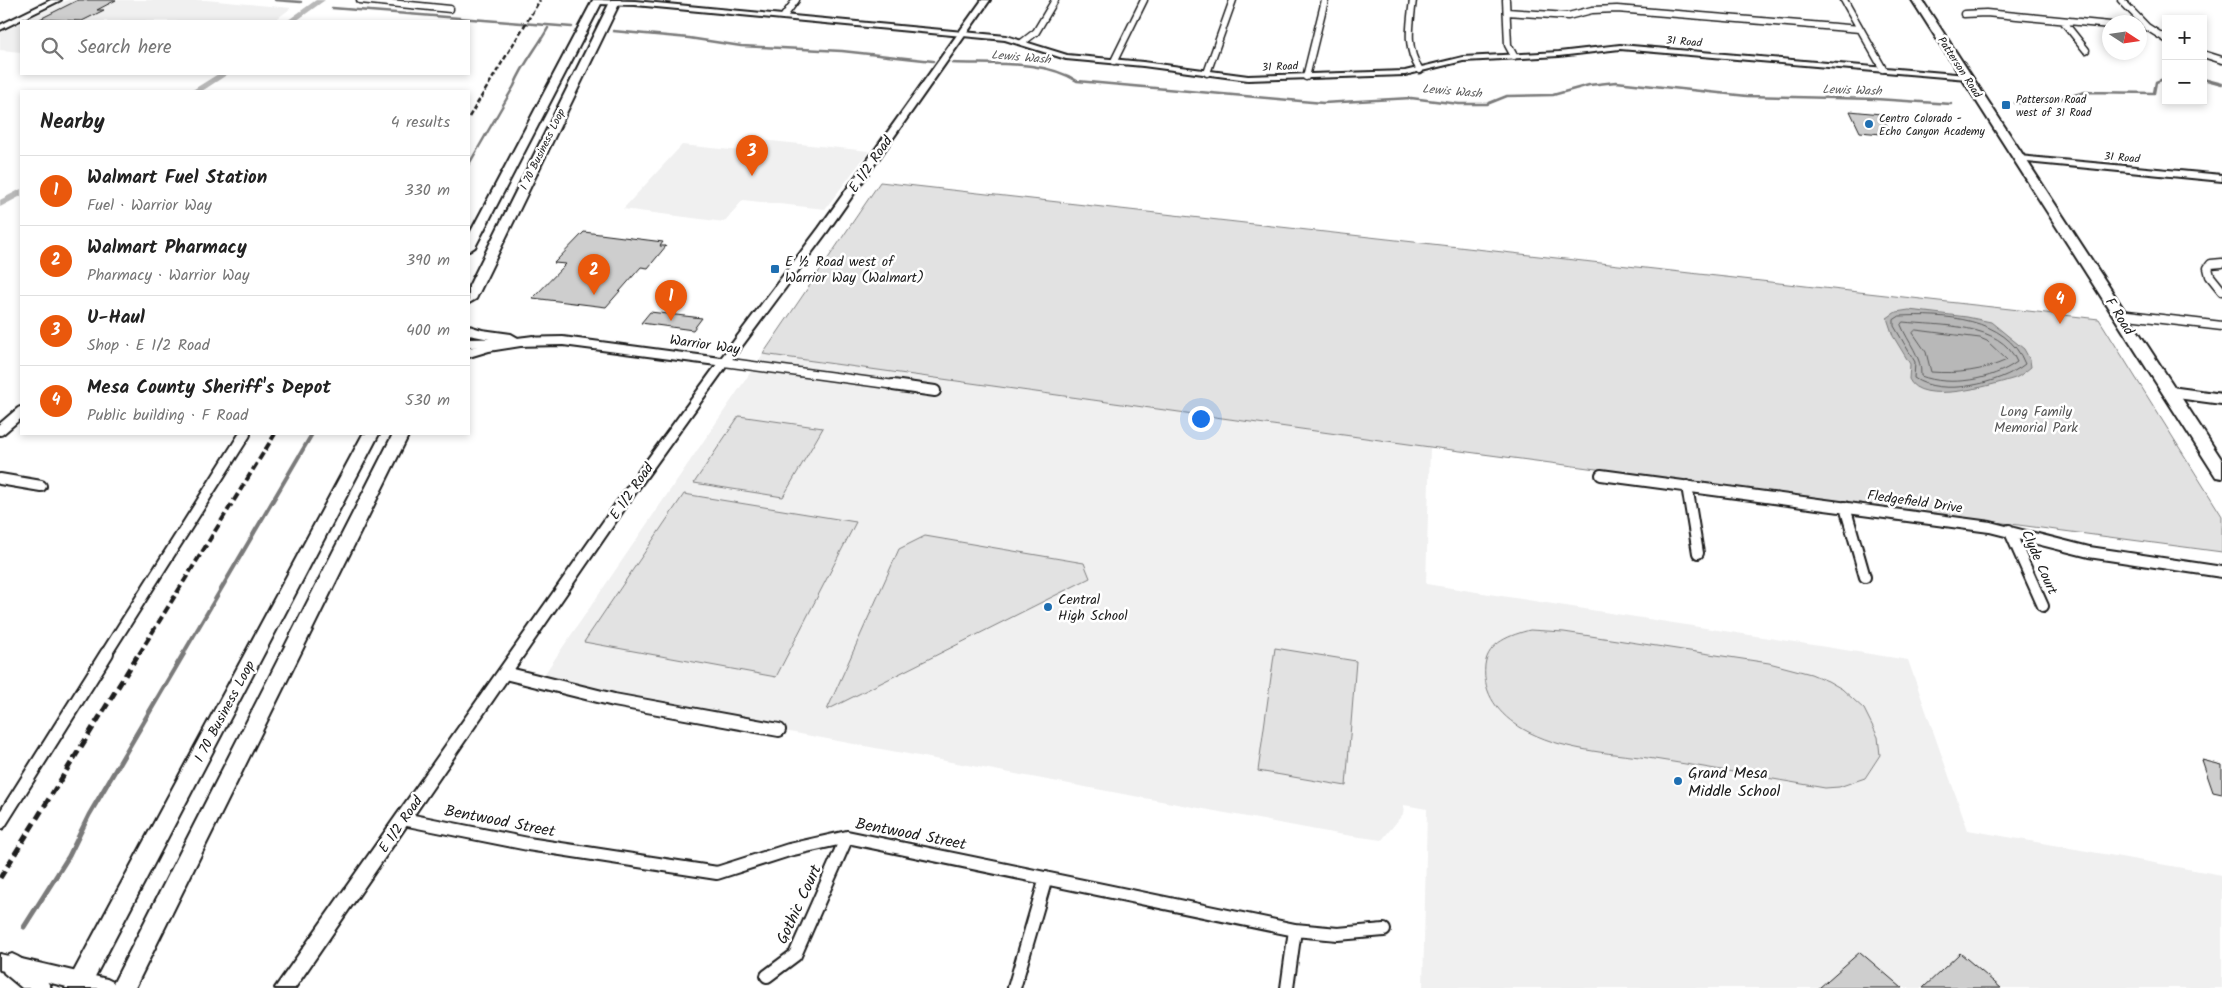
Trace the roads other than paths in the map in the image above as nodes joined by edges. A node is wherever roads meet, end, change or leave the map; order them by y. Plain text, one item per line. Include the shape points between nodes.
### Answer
1 (57, 0) edge
2 (360, 0) edge
3 (796, 0) edge
4 (986, 0) edge
5 (1055, 0) edge
6 (1144, 0) edge
7 (1233, 0) edge
8 (1325, 0) edge
9 (1413, 0) edge
10 (1506, 0) edge
11 (1844, 0) edge
12 (1917, 0) edge
13 (2122, 0) edge
14 (598, 1) edge
15 (616, 1) edge
16 (636, 1) edge
17 (450, 9) dead end
18 (1507, 12) junction
19 (1964, 14) dead end
20 (2136, 15) edge
21 (784, 16) junction
22 (2063, 21) junction
23 (2102, 24) edge
24 (2147, 27) edge
25 (0, 28) edge
26 (1860, 29) junction
27 (964, 33) junction
28 (2162, 36) edge
29 (1023, 42) junction
30 (2086, 50) dead end
31 (2207, 55) edge
32 (1514, 56) junction
33 (2222, 60) edge
34 (1114, 61) junction
35 (1882, 69) junction
36 (1420, 70) junction
37 (1207, 73) junction
38 (1306, 77) junction
39 (1966, 77) junction
40 (2020, 159) junction
41 (2222, 178) edge
42 (470, 245) edge
43 (2222, 263) edge
44 (480, 277) junction
45 (2222, 291) edge
46 (470, 297) edge
47 (470, 304) edge
48 (2119, 314) junction
49 (2222, 326) edge
50 (470, 330) edge
51 (534, 340) junction
52 (470, 343) edge
53 (470, 353) edge
54 (724, 362) junction
55 (936, 391) dead end
56 (2170, 392) junction
57 (2222, 399) edge
58 (20, 413) edge
59 (0, 430) edge
60 (244, 435) edge
61 (370, 435) edge
62 (401, 435) edge
63 (2222, 473) edge
64 (1601, 474) dead end
65 (0, 479) edge
66 (41, 486) dead end
67 (1687, 486) junction
68 (1845, 507) junction
69 (2009, 530) junction
70 (1698, 553) dead end
71 (2222, 572) edge
72 (1865, 577) dead end
73 (2042, 606) dead end
74 (506, 674) junction
75 (779, 730) dead end
76 (403, 819) junction
77 (0, 823) edge
78 (848, 837) junction
79 (1046, 878) junction
80 (1294, 930) junction
81 (1384, 930) dead end
82 (6, 964) edge
83 (767, 976) dead end
84 (79, 985) edge
85 (39, 988) edge
86 (107, 988) edge
87 (123, 988) edge
88 (284, 988) edge
89 (1014, 988) edge
90 (1287, 988) edge

1 - 25 street
2 - 17 street
3 - 21 street
4 - 27 main road, E 1/2 Road
5 - 29 street via 1036,32
6 - 34 street
7 - 37 street
8 - 38 street
9 - 36 street via 1409,51
10 - 18 street
11 - 26 street
12 - 39 main road, Patterson Road
13 - 20 street
14 - 15 street, 31 Road
14 - 42 main road, I 70 Business Loop
15 - 16 street, 31 Road
15 - 44 main road, I 70 Business Loop
16 - 21 street, 31 Road
18 - 26 street via 1568,16 1592,10 1617,9
18 - 32 street via 1508,46
19 - 22 street via 1986,13
21 - 27 street, 31 Road
22 - 23 street
22 - 30 street
24 - 28 street
26 - 35 street
27 - 29 street, 31 Road
27 - 54 main road, E 1/2 Road
29 - 34 street, 31 Road via 1066,57
31 - 33 street
32 - 35 street, 31 Road via 1620,47
32 - 36 street, 31 Road via 1463,59
34 - 37 street, 31 Road
35 - 39 street, 31 Road
36 - 38 street, 31 Road
37 - 38 street, 31 Road via 1248,78
39 - 40 main road, Patterson Road
40 - 41 street, 31 Road
40 - 48 main road, F Road
43 - 45 street via 2211,264 2208,268
44 - 46 main road, I 70 Business Loop
44 - 47 main road
48 - 49 street
48 - 56 main road, F Road
50 - 51 main road
51 - 52 main road, Warrior Way
51 - 53 main road
51 - 54 main road, Warrior Way via 590,343
54 - 55 street, Warrior Way
54 - 74 street, E 1/2 Road via 637,482
56 - 57 street
56 - 63 main road, F Road
58 - 59 street
60 - 77 street
61 - 84 main road, I 70 Business Loop
62 - 87 main road
64 - 67 street, Fledgefield Drive
65 - 66 street
67 - 68 street, Fledgefield Drive
67 - 70 street
68 - 69 street, Fledgefield Drive
68 - 72 street
69 - 71 street, Fledgefield Drive via 2089,552
69 - 73 street, Clyde Court
74 - 75 street via 614,700
74 - 76 street, E 1/2 Road
76 - 78 street, Bentwood Street via 538,846 717,873 789,850
76 - 88 street, E 1/2 Road
78 - 79 street, Bentwood Street
78 - 83 street, Gothic Court via 795,955
79 - 80 street, Bentwood Street
79 - 89 street
80 - 81 street, Bentwood Street via 1338,934
80 - 90 street
82 - 84 street
82 - 85 main road
84 - 86 street

